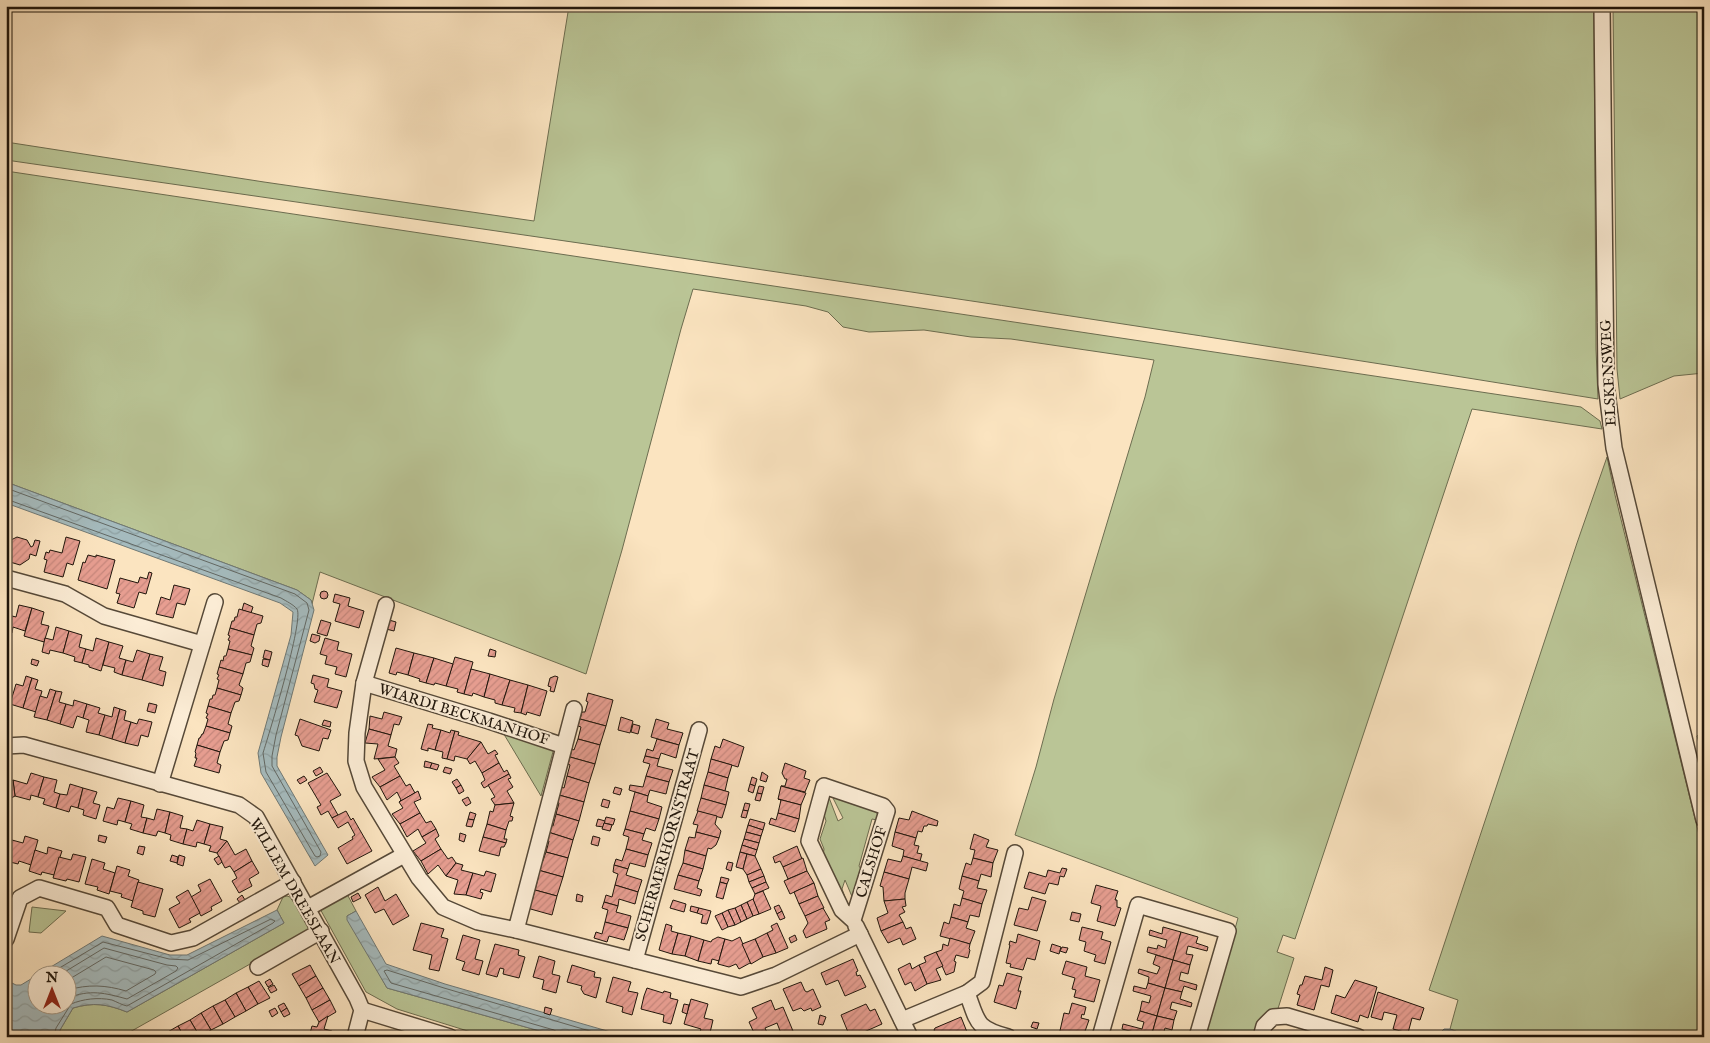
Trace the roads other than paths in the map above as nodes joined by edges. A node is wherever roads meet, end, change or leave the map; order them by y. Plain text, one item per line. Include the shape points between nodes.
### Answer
1 (1602, 6) edge
2 (6, 578) edge
3 (214, 602) dead end
4 (386, 605) dead end
5 (202, 644) junction
6 (364, 683) junction
7 (574, 709) dead end
8 (699, 730) dead end
9 (6, 746) edge
10 (564, 746) junction
11 (160, 784) junction
12 (1704, 820) edge
13 (1014, 853) dead end
14 (404, 855) junction
15 (293, 882) junction
16 (308, 908) junction
17 (853, 920) junction
18 (516, 930) junction
19 (320, 932) junction
20 (860, 934) junction
21 (6, 939) edge
22 (635, 960) junction
23 (258, 967) dead end
24 (967, 993) junction
25 (362, 1010) junction
26 (902, 1020) junction
27 (355, 1037) edge
28 (450, 1037) edge
29 (910, 1037) edge
30 (1008, 1037) edge
31 (1100, 1037) edge
32 (1197, 1037) edge
33 (1261, 1037) edge
34 (1358, 1037) edge

1 - 12 street, ELSKENSWEG via 1608,411 1614,448
2 - 5 street via 65,594 104,616
3 - 5 street
4 - 6 street, WIARDI BECKMANHOF
5 - 11 street
6 - 10 street, WIARDI BECKMANHOF
6 - 14 street, WIARDI BECKMANHOF via 356,761 364,787
7 - 10 street, WIARDI BECKMANHOF
8 - 22 street, SCHERMERHORNSTRAAT
9 - 11 street, WILLEM DREESLAAN via 24,745
10 - 18 street, WIARDI BECKMANHOF
11 - 15 street, WILLEM DREESLAAN via 239,805 256,817
13 - 24 street via 982,982
14 - 16 street
14 - 18 street, WIARDI BECKMANHOF via 443,906 478,922
15 - 16 street, WILLEM DREESLAAN
15 - 21 street via 193,938 171,943 117,925 107,908 39,888 20,898
16 - 19 street, WILLEM DREESLAAN
17 - 17 street, CALSHOF via 887,810 824,786 809,841 842,910
17 - 20 street, CALSHOF
18 - 22 street, SCHERMERHORNSTRAAT
19 - 23 street
19 - 25 street, WILLEM DREESLAAN
20 - 22 street, SCHERMERHORNSTRAAT via 776,975 742,987
20 - 26 street, CALSHOF
24 - 26 street
24 - 30 street via 980,1025
25 - 27 street
25 - 28 street
26 - 29 street, CALSHOF
31 - 32 street via 1138,905 1228,931
33 - 34 street via 1264,1026 1273,1017 1287,1016

